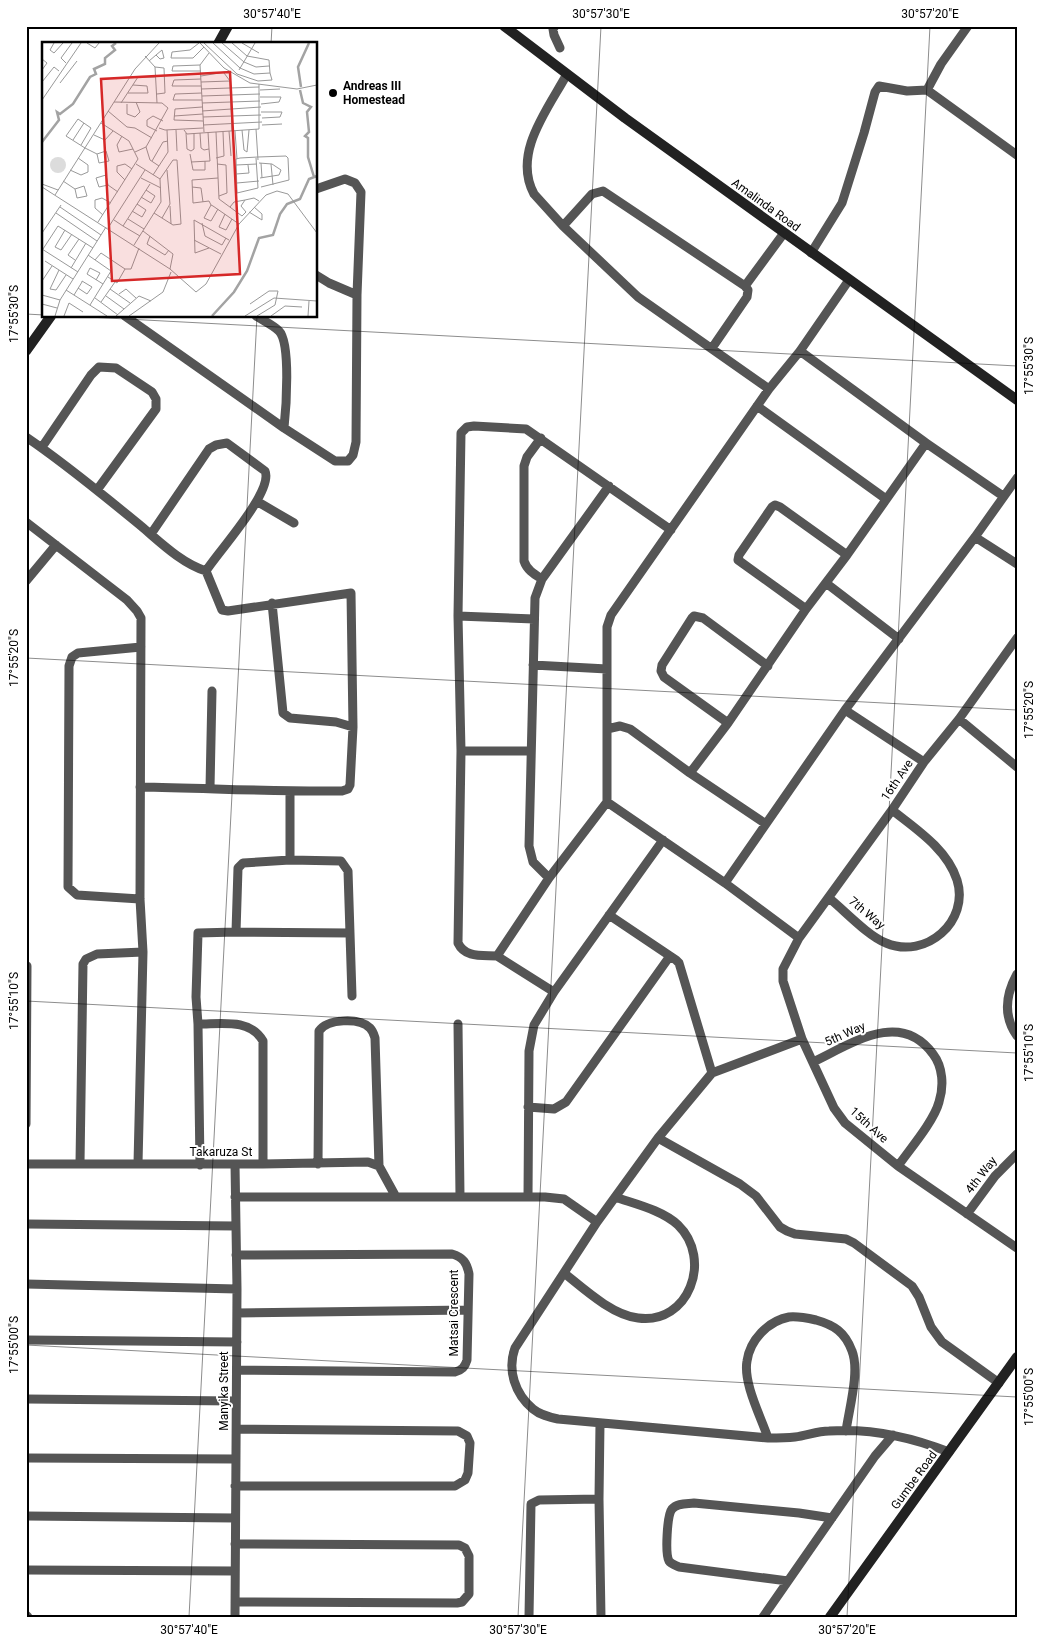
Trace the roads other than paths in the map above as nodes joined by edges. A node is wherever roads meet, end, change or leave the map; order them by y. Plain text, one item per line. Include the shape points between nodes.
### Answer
1 (228, 26) edge
2 (504, 26) edge
3 (555, 26) edge
4 (968, 26) edge
5 (219, 42) edge
6 (560, 48) dead end
7 (567, 74) junction
8 (927, 90) junction
9 (1017, 155) edge
10 (318, 188) edge
11 (563, 226) junction
12 (784, 233) junction
13 (811, 253) junction
14 (318, 276) edge
15 (849, 280) junction
16 (744, 286) junction
17 (356, 295) junction
18 (51, 318) edge
19 (128, 318) edge
20 (259, 318) edge
21 (712, 348) junction
22 (26, 351) edge
23 (800, 351) junction
24 (769, 390) junction
25 (1017, 400) edge
26 (758, 406) junction
27 (284, 428) junction
28 (26, 437) edge
29 (541, 438) junction
30 (926, 443) junction
31 (42, 447) junction
32 (1017, 478) edge
33 (609, 486) junction
34 (97, 490) junction
35 (1002, 496) junction
36 (886, 498) junction
37 (258, 502) junction
38 (26, 522) edge
39 (294, 523) dead end
40 (671, 530) junction
41 (151, 534) junction
42 (975, 538) junction
43 (56, 545) junction
44 (846, 555) junction
45 (1017, 564) edge
46 (206, 571) junction
47 (542, 579) junction
48 (26, 581) edge
49 (826, 583) junction
50 (272, 604) junction
51 (806, 609) junction
52 (458, 616) junction
53 (534, 619) junction
54 (1017, 638) edge
55 (899, 639) junction
56 (141, 646) junction
57 (533, 665) junction
58 (768, 666) junction
59 (607, 669) junction
60 (212, 691) dead end
61 (846, 710) junction
62 (959, 719) junction
63 (728, 723) junction
64 (353, 727) junction
65 (607, 729) junction
66 (460, 751) junction
67 (531, 751) junction
68 (924, 762) junction
69 (1017, 767) edge
70 (690, 773) junction
71 (140, 787) junction
72 (210, 788) junction
73 (290, 792) junction
74 (607, 802) junction
75 (892, 810) junction
76 (766, 824) junction
77 (663, 840) junction
78 (290, 860) junction
79 (548, 878) junction
80 (725, 883) junction
81 (829, 898) junction
82 (140, 899) junction
83 (608, 915) junction
84 (236, 932) junction
85 (349, 933) junction
86 (799, 938) junction
87 (142, 952) junction
88 (497, 956) junction
89 (670, 956) junction
90 (27, 966) edge
91 (1017, 974) edge
92 (554, 992) junction
93 (352, 996) dead end
94 (198, 1024) junction
95 (458, 1024) dead end
96 (1017, 1036) edge
97 (802, 1039) junction
98 (813, 1062) junction
99 (712, 1073) junction
100 (528, 1107) junction
101 (26, 1124) edge
102 (658, 1138) junction
103 (1017, 1154) edge
104 (80, 1163) junction
105 (26, 1164) edge
106 (138, 1164) junction
107 (235, 1164) junction
108 (263, 1164) junction
109 (318, 1164) junction
110 (200, 1165) junction
111 (379, 1166) junction
112 (898, 1166) junction
113 (236, 1197) junction
114 (396, 1197) junction
115 (460, 1197) junction
116 (528, 1197) junction
117 (616, 1197) junction
118 (967, 1214) junction
119 (597, 1222) junction
120 (26, 1224) edge
121 (236, 1226) junction
122 (1017, 1248) edge
123 (236, 1255) junction
124 (564, 1273) junction
125 (26, 1284) edge
126 (237, 1289) junction
127 (468, 1310) junction
128 (237, 1313) junction
129 (26, 1340) edge
130 (237, 1342) junction
131 (1017, 1357) edge
132 (237, 1370) junction
133 (999, 1383) junction
134 (26, 1399) edge
135 (236, 1400) junction
136 (600, 1423) junction
137 (237, 1428) junction
138 (846, 1430) junction
139 (893, 1435) junction
140 (768, 1438) junction
141 (949, 1452) junction
142 (26, 1458) edge
143 (235, 1458) junction
144 (235, 1486) junction
145 (599, 1499) junction
146 (26, 1516) edge
147 (235, 1518) junction
148 (832, 1518) junction
149 (234, 1544) junction
150 (26, 1570) edge
151 (235, 1571) junction
152 (788, 1581) junction
153 (235, 1602) junction
154 (235, 1617) edge
155 (528, 1617) edge
156 (601, 1617) edge
157 (763, 1617) edge
158 (830, 1617) edge

1 - 5 street
2 - 7 street, Amalinda Road
3 - 6 street via 554,35
4 - 8 street
7 - 11 street via 532,137 528,155 530,188
7 - 12 street, Amalinda Road
8 - 9 street
8 - 13 street via 907,91 879,86 842,203
10 - 17 street via 345,179 355,183 361,192
11 - 16 street via 592,194 603,190
11 - 21 street via 638,297
12 - 13 street, Amalinda Road
12 - 16 street
13 - 15 street, Amalinda Road
14 - 17 street
15 - 23 street
15 - 25 street, Amalinda Road
16 - 21 street via 748,290 747,298
17 - 27 street via 354,455 348,461 335,461
18 - 22 street
19 - 27 street
20 - 27 street via 280,332 285,342 287,402
21 - 24 street
23 - 24 street
23 - 30 street
24 - 26 street
26 - 36 street
26 - 40 street
28 - 31 street
29 - 33 street
29 - 47 street via 524,466 524,552 525,566
29 - 52 street via 515,427 474,426 461,433
30 - 35 street
30 - 36 street
31 - 34 street
31 - 34 street via 99,367 116,368 152,392 156,409
32 - 35 street
33 - 40 street
33 - 47 street
34 - 41 street
35 - 42 street
36 - 44 street
37 - 39 street
37 - 41 street via 266,480 265,471 227,443 216,445 209,449
37 - 46 street
38 - 43 street
40 - 59 street via 610,615
41 - 46 street via 193,567
42 - 45 street
42 - 55 street
43 - 48 street
43 - 56 street via 137,611 141,618
44 - 49 street
44 - 51 street via 780,507 772,507 738,555 738,560
46 - 50 street via 222,610
47 - 53 street via 535,598
49 - 51 street
49 - 55 street
50 - 64 street via 283,713 290,718 336,722
50 - 64 street via 351,593
51 - 58 street
52 - 53 street
52 - 66 street
53 - 57 street
54 - 62 street, 16th Ave
55 - 61 street
56 - 71 street
56 - 82 street via 78,653 72,657 69,666 68,878 68,887 76,895
57 - 59 street
57 - 67 street
58 - 63 street
58 - 63 street via 703,618 692,618 660,671
59 - 65 street
60 - 72 street
61 - 68 street
61 - 76 street
62 - 68 street, 16th Ave
62 - 69 street
63 - 70 street
64 - 73 street via 348,789
65 - 70 street via 620,726 630,729
65 - 74 street
66 - 67 street
66 - 88 street via 458,943 463,952
67 - 79 street via 530,856
68 - 75 street, 16th Ave
70 - 76 street
71 - 72 street
71 - 82 street
72 - 73 street
73 - 78 street
74 - 77 street
74 - 79 street
75 - 81 street, 16th Ave
75 - 81 street, 7th Way via 930,841 949,863 956,879 959,904 948,927 938,937 918,946 887,944
76 - 80 street
77 - 80 street
77 - 83 street
78 - 84 street via 243,862 238,868
78 - 85 street via 341,861 346,865 349,876
79 - 88 street
80 - 86 street
81 - 86 street, 16th Ave
82 - 87 street
83 - 89 street
83 - 92 street
84 - 85 street
84 - 94 street via 198,933
85 - 93 street
86 - 97 street, 15th Ave via 783,968 783,982
87 - 104 street via 97,954 83,964
87 - 106 street
88 - 92 street
89 - 99 street via 681,970
89 - 100 street via 566,1102 554,1109
90 - 101 street
91 - 96 street via 1007,1001 1008,1016
92 - 100 street via 532,1032
94 - 108 street via 239,1024 255,1031 263,1041
94 - 110 street
95 - 115 street
97 - 98 street, 15th Ave
97 - 99 street
98 - 112 street, 15th Ave via 834,1108 845,1123
98 - 112 street, 5th Way via 881,1032 909,1034 926,1045 938,1060 941,1072 939,1102 934,1115
99 - 102 street
100 - 116 street
102 - 117 street
102 - 133 street via 740,1184 756,1196 780,1227 787,1231 854,1243 912,1286 931,1327 942,1342
103 - 118 street, 4th Way via 995,1176
104 - 105 street, Takaruza St
104 - 106 street, Takaruza St
106 - 110 street, Takaruza St
107 - 108 street, Takaruza St
107 - 110 street, Takaruza St
107 - 113 street, Manyika Street
108 - 109 street, Takaruza St
109 - 111 street, Takaruza St via 368,1162
109 - 111 street via 319,1031 330,1022 350,1021 370,1027 375,1038
111 - 114 street
112 - 118 street, 15th Ave
113 - 114 street
113 - 121 street, Manyika Street
114 - 115 street
115 - 116 street
116 - 119 street via 564,1200
117 - 119 street
117 - 124 street via 662,1214 688,1237 695,1254 695,1272 690,1289 666,1314 648,1319 636,1318 619,1313
118 - 122 street, 15th Ave
119 - 124 street
120 - 121 street
121 - 123 street, Manyika Street
123 - 126 street, Manyika Street
123 - 127 street, Matsai Crescent via 452,1254 460,1256 468,1268
124 - 136 street via 514,1348 510,1366 512,1378 532,1408 545,1416
125 - 126 street
126 - 128 street, Manyika Street
127 - 128 street
127 - 132 street, Matsai Crescent via 468,1360 460,1370
128 - 130 street, Manyika Street
129 - 130 street
130 - 132 street, Manyika Street
131 - 133 street, Gumbe Road
132 - 135 street, Manyika Street
133 - 141 street, Gumbe Road
134 - 135 street
135 - 137 street, Manyika Street
136 - 140 street
136 - 145 street
137 - 143 street, Manyika Street
137 - 144 street via 458,1431 467,1436 470,1443 468,1472 464,1480 455,1486
138 - 139 street
138 - 140 street
138 - 140 street via 853,1352 839,1331 830,1324 789,1317 763,1330 754,1340 746,1361 748,1383
139 - 141 street
139 - 148 street
141 - 158 street, Gumbe Road
142 - 143 street
143 - 144 street, Manyika Street
144 - 147 street, Manyika Street
145 - 155 street via 539,1500 531,1504
145 - 156 street
146 - 147 street
147 - 149 street, Manyika Street
148 - 152 street
148 - 152 street via 694,1503 679,1504 672,1509 668,1517 668,1556 672,1564
149 - 151 street, Manyika Street
149 - 153 street via 459,1545 469,1556 468,1594 457,1603
150 - 151 street
151 - 153 street, Manyika Street
152 - 157 street
153 - 154 street, Manyika Street

